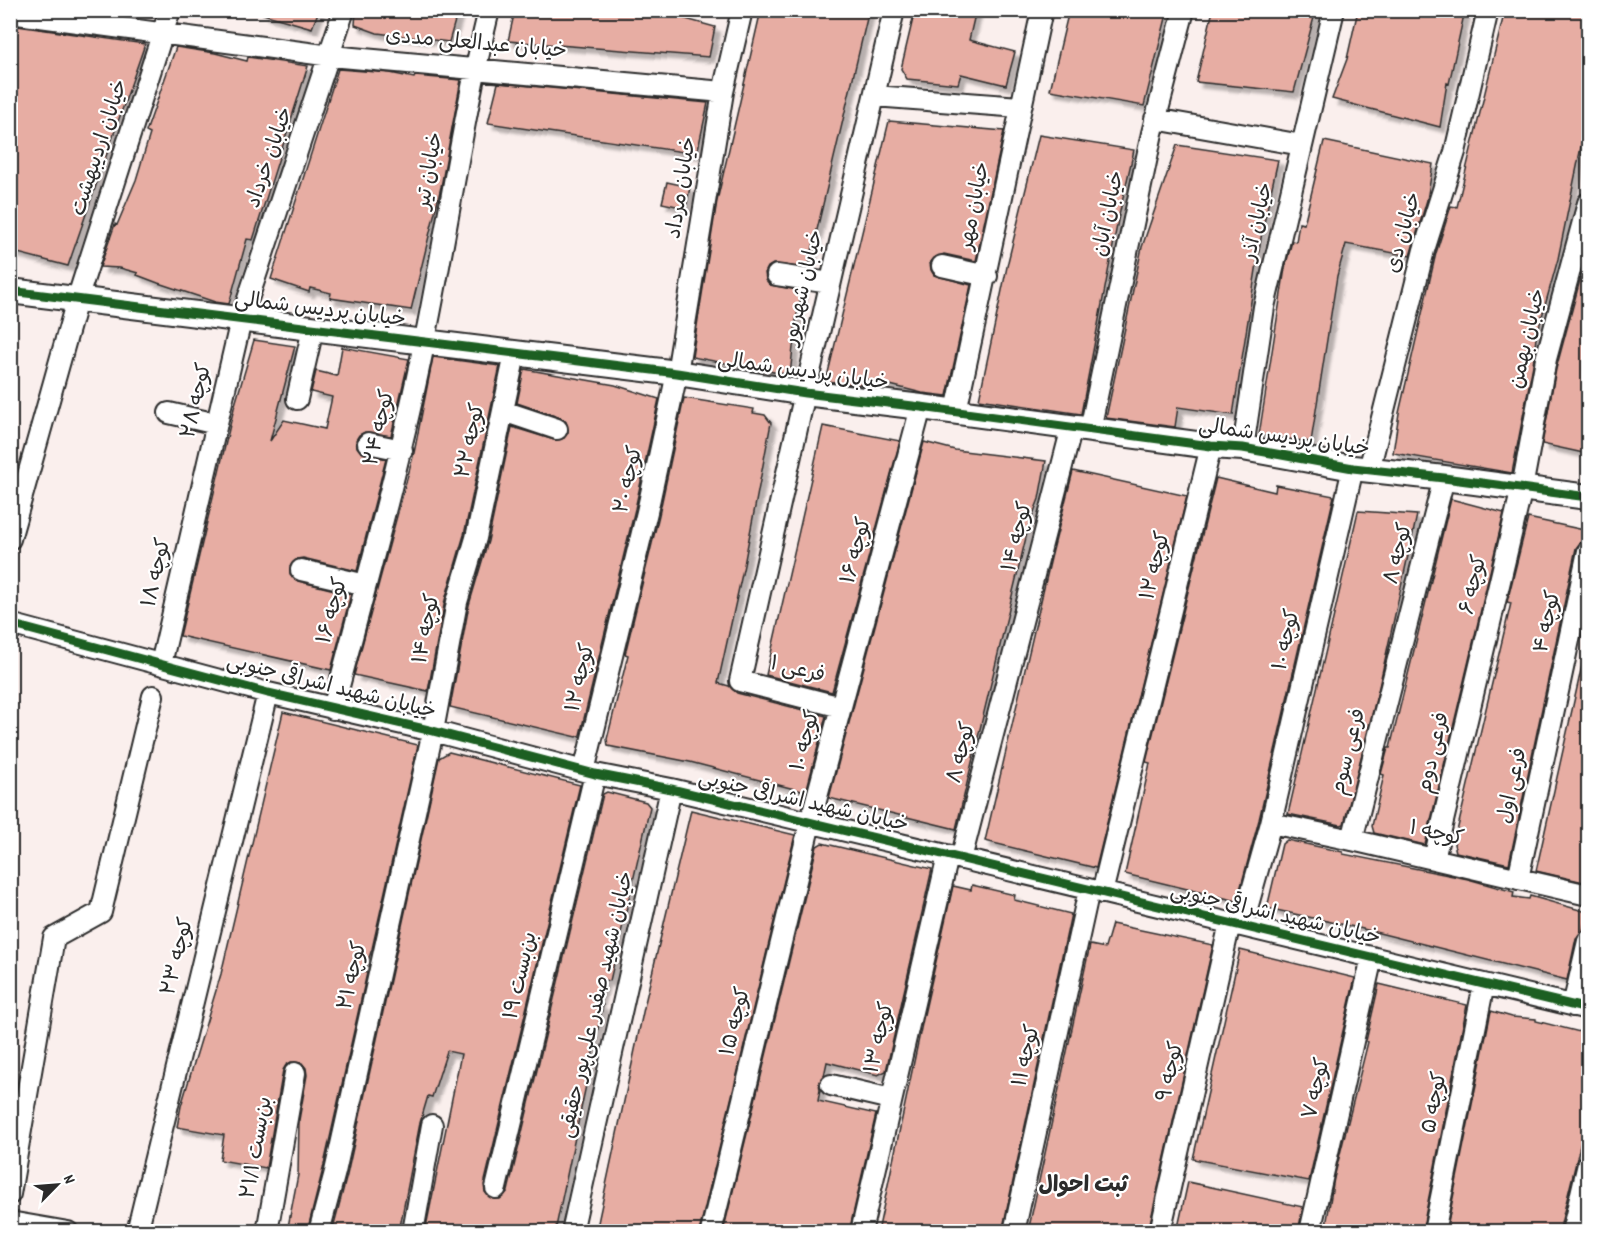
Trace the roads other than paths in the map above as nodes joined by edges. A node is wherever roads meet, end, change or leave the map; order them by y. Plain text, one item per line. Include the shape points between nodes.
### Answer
1 (170, 10) edge
2 (344, 10) edge
3 (489, 10) edge
4 (742, 10) edge
5 (894, 10) edge
6 (1042, 10) edge
7 (1184, 10) edge
8 (1334, 10) edge
9 (1488, 10) edge
10 (10, 13) edge
11 (163, 34) junction
12 (330, 56) junction
13 (474, 69) junction
14 (723, 92) junction
15 (874, 96) junction
16 (1020, 107) junction
17 (1155, 119) junction
18 (1302, 145) junction
19 (1588, 203) edge
20 (942, 266) dead end
21 (777, 275) dead end
22 (987, 276) junction
23 (830, 283) junction
24 (10, 291) edge
25 (77, 300) junction
26 (241, 320) junction
27 (314, 329) junction
28 (425, 341) junction
29 (514, 354) junction
30 (677, 374) junction
31 (805, 393) junction
32 (297, 399) dead end
33 (921, 406) junction
34 (503, 411) junction
35 (956, 411) junction
36 (169, 413) dead end
37 (217, 424) junction
38 (1081, 428) junction
39 (557, 429) dead end
40 (368, 443) dead end
41 (1211, 446) junction
42 (1243, 447) junction
43 (402, 450) junction
44 (1361, 469) junction
45 (1444, 478) junction
46 (1522, 488) junction
47 (201, 492) joint
48 (1588, 497) edge
49 (383, 525) joint
50 (476, 538) joint
51 (10, 539) edge
52 (1588, 551) edge
53 (301, 570) dead end
54 (366, 585) junction
55 (626, 596) joint
56 (10, 624) edge
57 (1012, 659) joint
58 (161, 664) junction
59 (1394, 676) joint
60 (740, 681) joint
61 (1474, 692) joint
62 (268, 693) junction
63 (153, 696) dead end
64 (1556, 703) joint
65 (842, 707) junction
66 (333, 709) junction
67 (433, 731) junction
68 (589, 772) junction
69 (671, 789) junction
70 (810, 823) junction
71 (1271, 823) junction
72 (1352, 840) junction
73 (954, 857) junction
74 (1434, 859) junction
75 (1518, 879) junction
76 (1096, 891) junction
77 (1588, 896) edge
78 (1236, 925) junction
79 (1588, 941) edge
80 (1372, 957) junction
81 (1484, 984) junction
82 (1581, 1007) edge
83 (295, 1073) dead end
84 (831, 1085) dead end
85 (891, 1099) junction
86 (432, 1125) dead end
87 (1588, 1165) edge
88 (496, 1188) dead end
89 (10, 1194) edge
90 (10, 1222) edge
91 (68, 1232) edge
92 (136, 1232) edge
93 (267, 1232) edge
94 (319, 1232) edge
95 (413, 1232) edge
96 (572, 1232) edge
97 (711, 1232) edge
98 (861, 1232) edge
99 (1014, 1232) edge
100 (1160, 1232) edge
101 (1310, 1232) edge
102 (1434, 1232) edge
103 (1572, 1232) edge

1 - 11 street, خیابان اردیبهشت
2 - 12 street, خیابان خرداد
3 - 13 street, خیابان تیر
4 - 14 street, خیابان مرداد
5 - 15 street, خیابان شهریور
6 - 16 street, خیابان مهر
7 - 17 street, خیابان آبان
8 - 18 street, خیابان آذر
9 - 44 street, خیابان دی via 1455,152
10 - 11 street, خیابان عبدالعلی مددی
11 - 12 street, خیابان عبدالعلی مددی
11 - 25 street, خیابان اردیبهشت
12 - 13 street, خیابان عبدالعلی مددی
12 - 26 street, خیابان خرداد
13 - 14 street, خیابان عبدالعلی مددی
13 - 28 street, خیابان تیر
14 - 30 street, خیابان مرداد
15 - 16 street
15 - 23 street, خیابان شهریور
16 - 22 street, خیابان مهر
17 - 18 street
17 - 38 street, خیابان آبان
18 - 42 street, خیابان آذر via 1264,307
19 - 46 street, خیابان بهمن via 1546,359
20 - 22 street
21 - 23 street
22 - 35 street, خیابان مهر
23 - 31 street, خیابان شهریور
24 - 25 street, خیابان پردیس شمالی
25 - 26 street, خیابان پردیس شمالی
25 - 51 street, خیابان اردیبهشت
26 - 27 street, خیابان پردیس شمالی
26 - 37 street, کوچه ۲۸
27 - 28 street, خیابان پردیس شمالی
27 - 32 street
28 - 29 street, خیابان پردیس شمالی
28 - 43 street, کوچه ۲۴
29 - 30 street, خیابان پردیس شمالی
29 - 34 street, کوچه ۲۲
30 - 31 street, خیابان پردیس شمالی
30 - 55 street, کوچه ۲۰
31 - 33 street, خیابان پردیس شمالی
31 - 60 street, خیابان شهریور
33 - 35 street, خیابان پردیس شمالی
33 - 65 street, کوچه ۱۶
34 - 39 street
34 - 50 street, کوچه ۲۲
35 - 38 street, خیابان پردیس شمالی
36 - 37 street
37 - 47 street, کوچه ۲۸
38 - 41 street, خیابان پردیس شمالی
38 - 57 street, کوچه ۱۴
40 - 43 street
41 - 42 street, خیابان پردیس شمالی
41 - 76 street, کوچه ۱۲ via 1150,698
42 - 44 street, خیابان پردیس شمالی
43 - 49 street, کوچه ۲۴
44 - 45 street, خیابان پردیس شمالی
44 - 71 street, کوچه ۱۰
45 - 46 street, خیابان پردیس شمالی
45 - 59 street, کوچه ۸
46 - 48 street, خیابان پردیس شمالی
46 - 61 street, کوچه ۶
47 - 58 street, کوچه ۱۸
49 - 54 street, کوچه ۱۶
50 - 67 street, کوچه ۱۴ via 457,602
52 - 64 street, کوچه ۴
53 - 54 street
54 - 66 street, کوچه ۱۶
55 - 68 street, کوچه ۱۲
56 - 58 street, خیابان شهید اشراقی جنوبی
57 - 73 street, کوچه ۸
58 - 62 street, خیابان شهید اشراقی جنوبی
59 - 72 street, فرعی سوم
60 - 65 street, فرعی ۱
61 - 74 street, فرعی دوم
62 - 66 street, خیابان شهید اشراقی جنوبی
62 - 92 street, کوچه ۲۳
63 - 89 street via 101,912 54,938
64 - 75 street, فرعی اول
65 - 70 street, کوچه ۱۰
66 - 67 street, خیابان شهید اشراقی جنوبی
67 - 68 street, خیابان شهید اشراقی جنوبی
67 - 94 street, کوچه ۲۱
68 - 69 street, خیابان شهید اشراقی جنوبی
68 - 88 street, بن‌بست ۱۹
69 - 70 street, خیابان شهید اشراقی جنوبی
69 - 96 street, خیابان شهید صفدر علی‌پور حقیقی
70 - 73 street, خیابان شهید اشراقی جنوبی
70 - 97 street, کوچه ۱۵
71 - 72 street, کوچه ۱
71 - 78 street
72 - 74 street, کوچه ۱
73 - 76 street, خیابان شهید اشراقی جنوبی
73 - 85 street, کوچه ۱۳
74 - 75 street, کوچه ۱
75 - 77 street, کوچه ۱
76 - 78 street, خیابان شهید اشراقی جنوبی
76 - 99 street, کوچه ۱۱
78 - 80 street, خیابان شهید اشراقی جنوبی
78 - 100 street, کوچه ۹
79 - 82 street
80 - 81 street, خیابان شهید اشراقی جنوبی
80 - 101 street, کوچه ۷
81 - 82 street, خیابان شهید اشراقی جنوبی
81 - 102 street, کوچه ۵
83 - 93 street, بن‌بست ۲۱/۱
84 - 85 street
85 - 98 street, کوچه ۱۳
86 - 95 street
87 - 103 street
90 - 91 street

